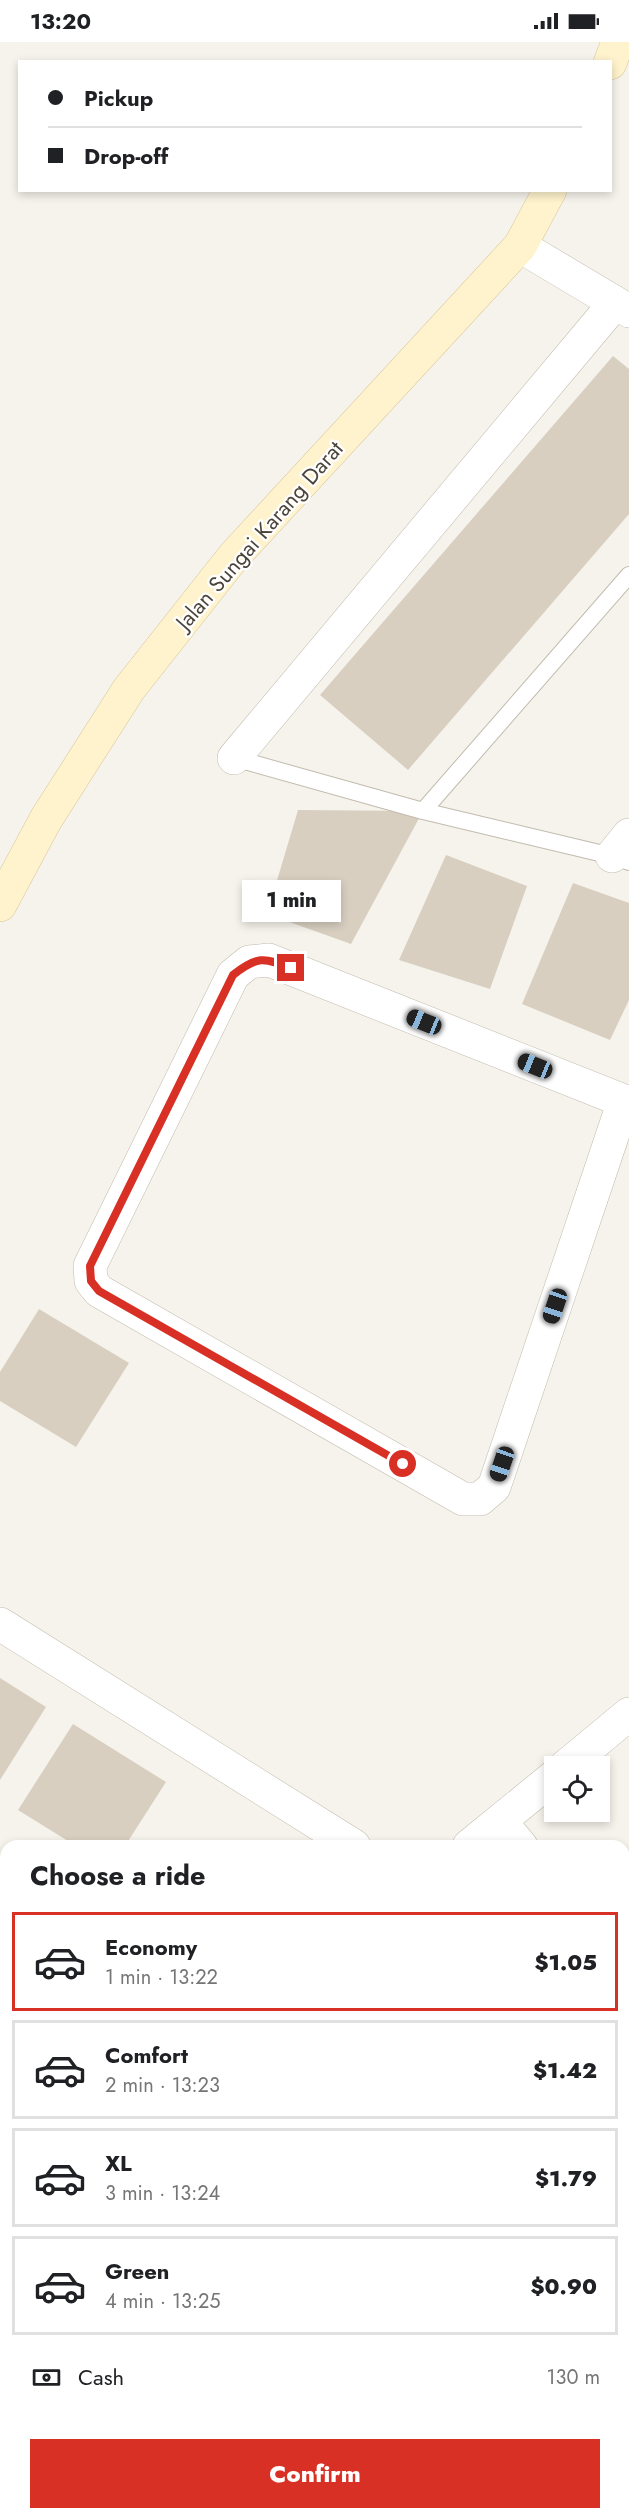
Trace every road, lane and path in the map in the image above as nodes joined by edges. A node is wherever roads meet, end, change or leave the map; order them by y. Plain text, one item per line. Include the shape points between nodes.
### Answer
1 (618, 42) edge
2 (611, 60) edge
3 (549, 192) edge
4 (520, 246) junction
5 (622, 307) edge
6 (629, 575) edge
7 (234, 758) joint
8 (423, 811) junction
9 (623, 851) edge
10 (0, 905) edge
11 (626, 1102) edge
12 (0, 1624) edge
13 (626, 1722) edge
14 (581, 1756) edge
15 (544, 1785) edge
16 (500, 1821) junction
17 (344, 1840) edge
18 (476, 1840) edge
19 (516, 1840) edge

1 - 2 street
3 - 4 street, Jalan Sungai Karang Darat
4 - 5 street
4 - 10 street, Jalan Sungai Karang Darat via 234,556 129,689 46,819
5 - 7 street
6 - 8 lane
7 - 8 lane
8 - 9 lane
11 - 11 street via 269,960 249,962 233,975 90,1266 91,1281 99,1291 463,1499 480,1499 494,1487
12 - 17 street
13 - 14 street
15 - 16 street
16 - 18 street
16 - 19 street

